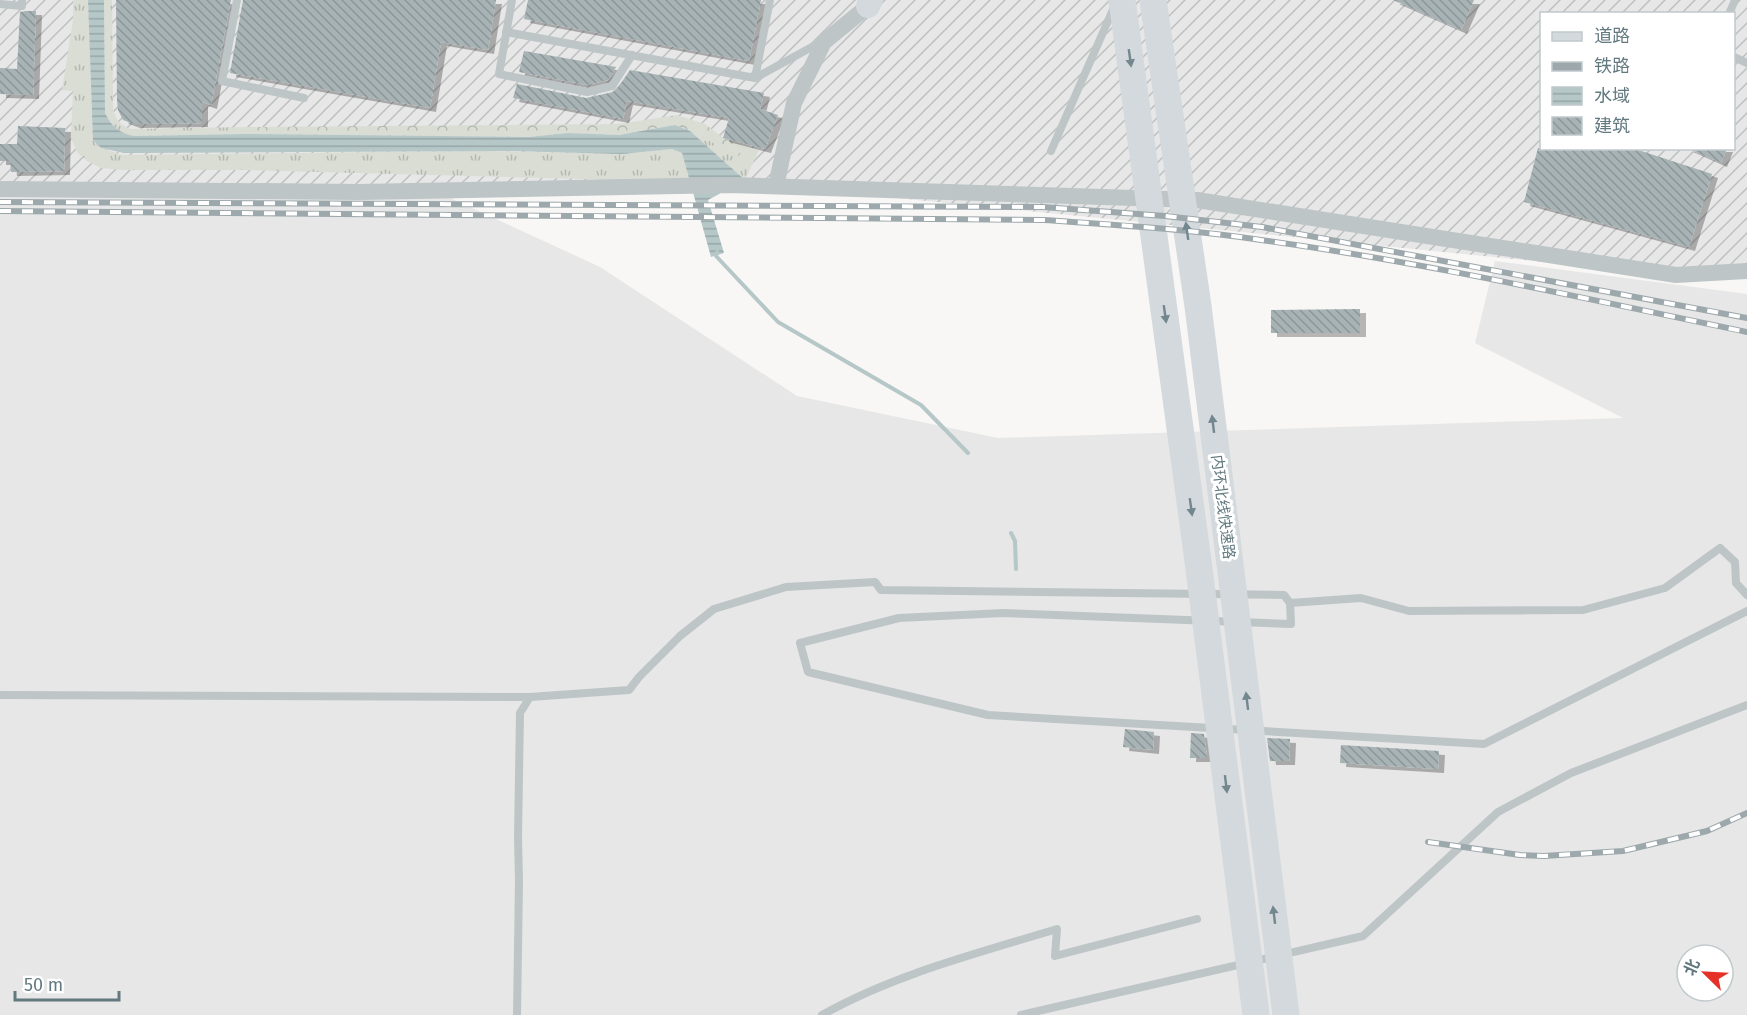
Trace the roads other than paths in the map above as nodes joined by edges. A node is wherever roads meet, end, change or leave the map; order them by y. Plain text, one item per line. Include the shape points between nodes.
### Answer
1 (22, 0) edge
2 (237, 0) edge
3 (512, 0) edge
4 (770, 0) edge
5 (1117, 0) edge
6 (1122, 0) edge
7 (1152, 0) edge
8 (870, 2) edge
9 (0, 4) edge
10 (506, 32) junction
11 (832, 36) junction
12 (632, 55) junction
13 (755, 78) junction
14 (304, 98) dead end
15 (1051, 151) dead end
16 (777, 186) junction
17 (0, 189) edge
18 (1747, 271) edge
19 (1747, 595) edge
20 (1290, 603) junction
21 (1747, 611) edge
22 (0, 695) edge
23 (530, 697) junction
24 (1747, 705) edge
25 (1197, 919) dead end
26 (517, 1015) edge
27 (822, 1015) edge
28 (1021, 1015) edge
29 (1256, 1015) edge
30 (1287, 1015) edge

1 - 9 lane via 22,6
2 - 14 lane via 222,81
3 - 10 lane
4 - 13 lane
5 - 15 lane
6 -> 29 highway, 内环北线快速路
30 -> 7 highway, 内环北线快速路 via 1198,306
8 - 11 street
10 - 12 lane
10 - 12 lane via 499,74 587,92 612,86
11 - 13 lane
11 - 16 street via 825,42 794,102
12 - 13 lane
16 - 17 street via 359,192
16 - 18 street via 1197,200 1676,274
19 - 20 lane via 1737,583 1735,562 1720,548 1665,588 1583,610 1409,611 1361,598
20 - 21 lane via 1292,624 992,614 899,618 801,643 808,672 988,715 1484,744
20 - 23 lane via 1284,595 881,590 875,582 786,587 714,609 680,636 629,690
22 - 23 lane
23 - 26 lane via 520,713
24 - 28 lane via 1571,773 1498,813 1363,936
25 - 27 lane via 1055,956 1057,929 950,960 850,999

